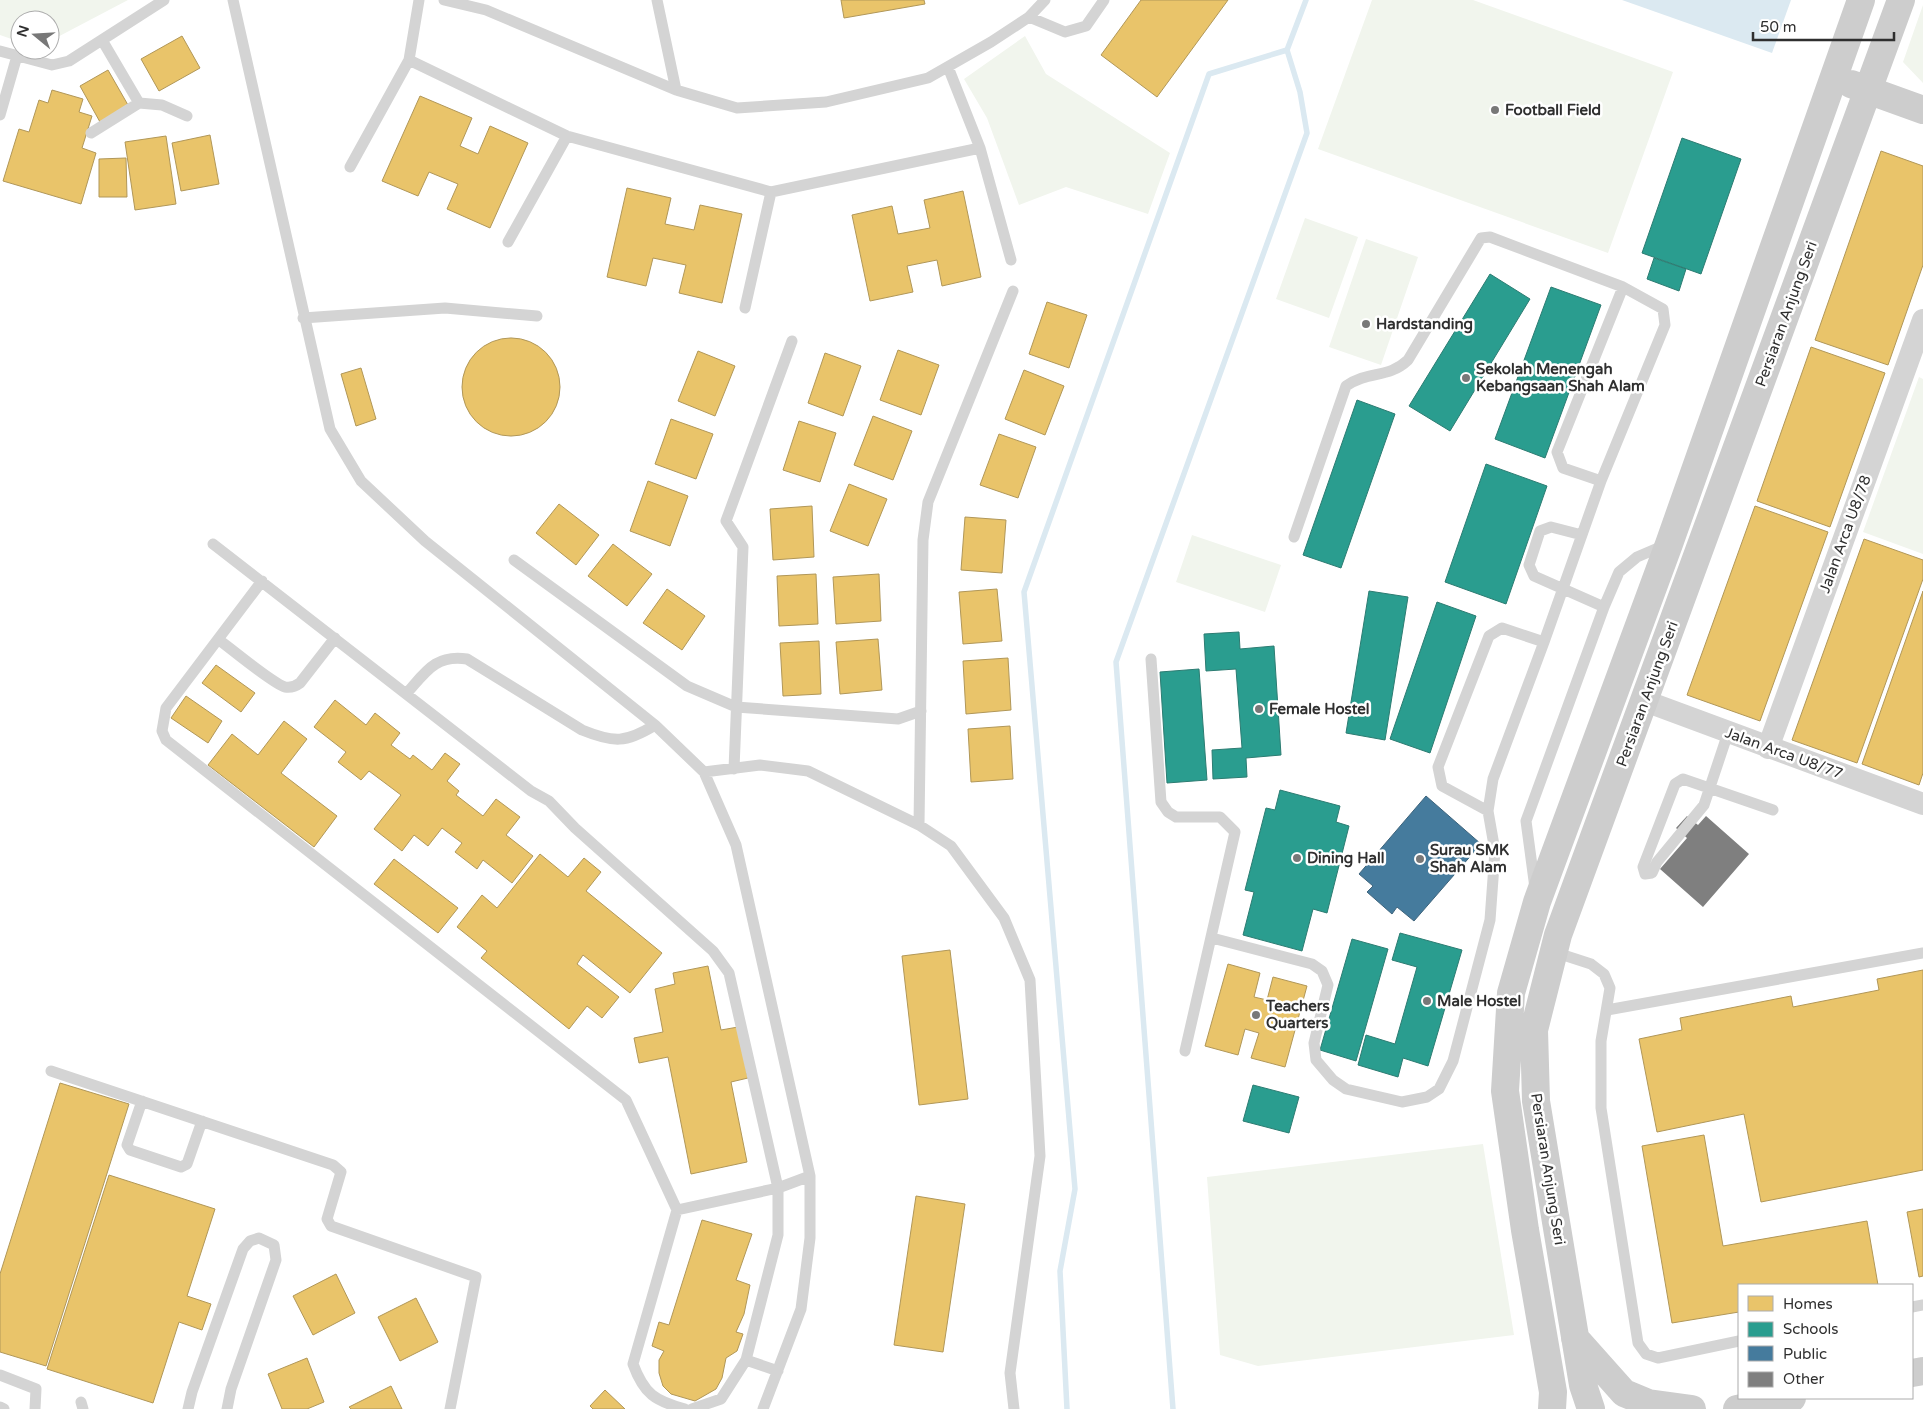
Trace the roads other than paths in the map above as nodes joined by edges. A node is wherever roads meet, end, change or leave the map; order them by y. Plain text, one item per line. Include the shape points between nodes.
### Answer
1 (164, 0) edge
2 (233, 0) edge
3 (419, 0) edge
4 (444, 0) edge
5 (657, 0) edge
6 (1045, 0) edge
7 (1104, 0) edge
8 (1861, 0) edge
9 (1901, 0) edge
10 (1028, 17) junction
11 (102, 40) junction
12 (16, 60) edge
13 (33, 60) edge
14 (409, 60) junction
15 (948, 67) junction
16 (1833, 78) junction
17 (676, 90) junction
18 (1868, 90) junction
19 (139, 103) junction
20 (1923, 110) edge
21 (0, 115) edge
22 (187, 116) dead end
23 (91, 133) dead end
24 (567, 136) junction
25 (980, 148) junction
26 (350, 167) dead end
27 (771, 192) junction
28 (508, 242) dead end
29 (1011, 260) dead end
30 (1623, 287) junction
31 (1013, 291) dead end
32 (745, 308) dead end
33 (537, 316) dead end
34 (303, 318) junction
35 (1923, 320) edge
36 (792, 341) dead end
37 (1601, 481) junction
38 (1582, 535) junction
39 (1294, 537) dead end
40 (213, 544) dead end
41 (1668, 544) junction
42 (514, 560) dead end
43 (262, 581) junction
44 (1562, 590) junction
45 (1604, 607) junction
46 (335, 638) junction
47 (219, 640) junction
48 (1544, 642) junction
49 (1150, 660) dead end
50 (406, 694) junction
51 (1645, 701) junction
52 (736, 707) junction
53 (921, 711) junction
54 (655, 725) junction
55 (1728, 733) junction
56 (1768, 748) junction
57 (734, 769) junction
58 (704, 772) junction
59 (1709, 788) junction
60 (1923, 804) edge
61 (1772, 810) dead end
62 (1488, 811) junction
63 (919, 825) junction
64 (1537, 902) junction
65 (1212, 938) junction
66 (1554, 952) junction
67 (1923, 953) edge
68 (1607, 1010) junction
69 (1185, 1051) dead end
70 (52, 1071) dead end
71 (142, 1101) junction
72 (202, 1121) junction
73 (810, 1176) junction
74 (778, 1188) junction
75 (677, 1210) junction
76 (1575, 1338) junction
77 (1738, 1341) edge
78 (746, 1360) junction
79 (778, 1371) junction
80 (0, 1375) edge
81 (1787, 1399) edge
82 (0, 1407) edge
83 (4, 1409) edge
84 (35, 1409) edge
85 (188, 1409) edge
86 (227, 1409) edge
87 (450, 1409) edge
88 (685, 1409) edge
89 (692, 1409) edge
90 (762, 1409) edge
91 (1014, 1409) edge
92 (1552, 1409) edge
93 (1574, 1409) edge
94 (1583, 1409) edge
95 (1591, 1409) edge
96 (1692, 1409) edge
97 (1737, 1409) edge

1 - 11 lane
2 - 34 lane
3 - 14 lane
4 - 17 lane via 486,10
5 - 17 lane
6 - 10 lane
7 - 10 lane via 1086,26 1065,32
8 - 16 street, Persiaran Anjung Seri
9 - 18 street, Persiaran Anjung Seri
10 - 15 lane
11 - 13 lane via 69,61 52,65
11 - 19 lane
12 - 21 lane
14 - 24 lane
14 - 26 lane
15 - 17 lane via 928,78 826,102 737,108
15 - 25 lane
16 - 18 street
16 - 41 street, Persiaran Anjung Seri
18 - 20 street
18 - 51 street, Persiaran Anjung Seri
19 - 22 lane via 162,105
19 - 23 lane
24 - 27 lane
24 - 28 lane
25 - 27 lane
25 - 29 lane
27 - 32 lane
30 - 37 lane via 1663,309 1665,325
30 - 37 lane via 1557,452 1563,468
30 - 39 lane via 1490,237 1481,238 1408,360 1397,370 1358,378 1346,386
31 - 53 lane via 928,502 923,540
33 - 34 lane via 445,308
34 - 54 lane via 330,429 361,481 425,541
35 - 56 street, Jalan Arca U8/78
36 - 52 lane via 726,522 743,548
37 - 38 lane
38 - 44 lane
38 - 44 lane via 1551,527 1540,531 1529,565 1534,576
40 - 43 lane
41 - 45 lane via 1637,557 1619,572
41 - 64 street, Persiaran Anjung Seri
42 - 52 lane via 687,686
43 - 46 lane
43 - 47 lane
44 - 45 lane
44 - 48 lane
45 - 64 lane via 1526,821
46 - 47 lane via 300,683 293,687 285,687
46 - 50 lane
47 - 75 lane via 166,708 162,731 166,740 626,1100
48 - 62 lane via 1493,779
48 - 62 lane via 1502,628 1489,636 1438,767 1442,786
49 - 65 lane via 1161,802 1176,817 1220,817 1235,832
50 - 54 lane via 436,662 458,658 466,659 582,730 603,739 616,741 636,737
50 - 74 lane via 531,791 549,801 714,951 729,973
51 - 55 street, Jalan Arca U8/77
51 - 66 street, Persiaran Anjung Seri
52 - 53 lane via 898,719
52 - 57 lane
53 - 63 lane
54 - 58 lane
55 - 56 street, Jalan Arca U8/77
55 - 59 lane
56 - 60 street, Jalan Arca U8/77
57 - 58 lane
57 - 63 lane via 760,765 808,771
58 - 73 lane via 736,845
59 - 59 lane via 1704,804 1657,862 1652,873 1645,874 1643,867 1675,784 1683,779
59 - 61 lane
62 - 65 lane via 1495,851 1490,920 1453,1061 1439,1089 1427,1097 1402,1102 1346,1089 1316,1060 1314,1043 1328,985 1322,971 1312,964
63 - 91 lane via 951,846 1004,918 1030,980 1040,1156 1010,1373
64 - 92 street, Persiaran Anjung Seri via 1512,993 1505,1091 1524,1230 1553,1392
65 - 69 lane
66 - 68 lane via 1591,964 1604,974 1610,988
66 - 76 street, Persiaran Anjung Seri via 1534,1030 1536,1101
67 - 68 lane
68 - 77 lane via 1601,1041 1601,1108 1638,1343 1646,1354 1658,1358
70 - 71 lane
71 - 72 lane
71 - 72 lane via 127,1145 130,1150 182,1167 188,1164
72 - 87 lane via 333,1165 341,1172 327,1219 331,1226 476,1277
73 - 74 lane
73 - 79 lane via 810,1238 801,1309
74 - 75 lane
74 - 78 lane via 778,1236
75 - 88 lane via 632,1364 640,1385 663,1403
76 - 95 street, Persiaran Anjung Seri via 1583,1385
76 - 96 street via 1624,1393 1648,1403
78 - 79 lane
78 - 89 lane via 721,1399
79 - 90 lane
80 - 84 lane via 36,1389
81 - 97 street
82 - 83 lane
85 - 86 lane via 243,1249 250,1241 259,1238 274,1245 276,1260
93 - 94 street

